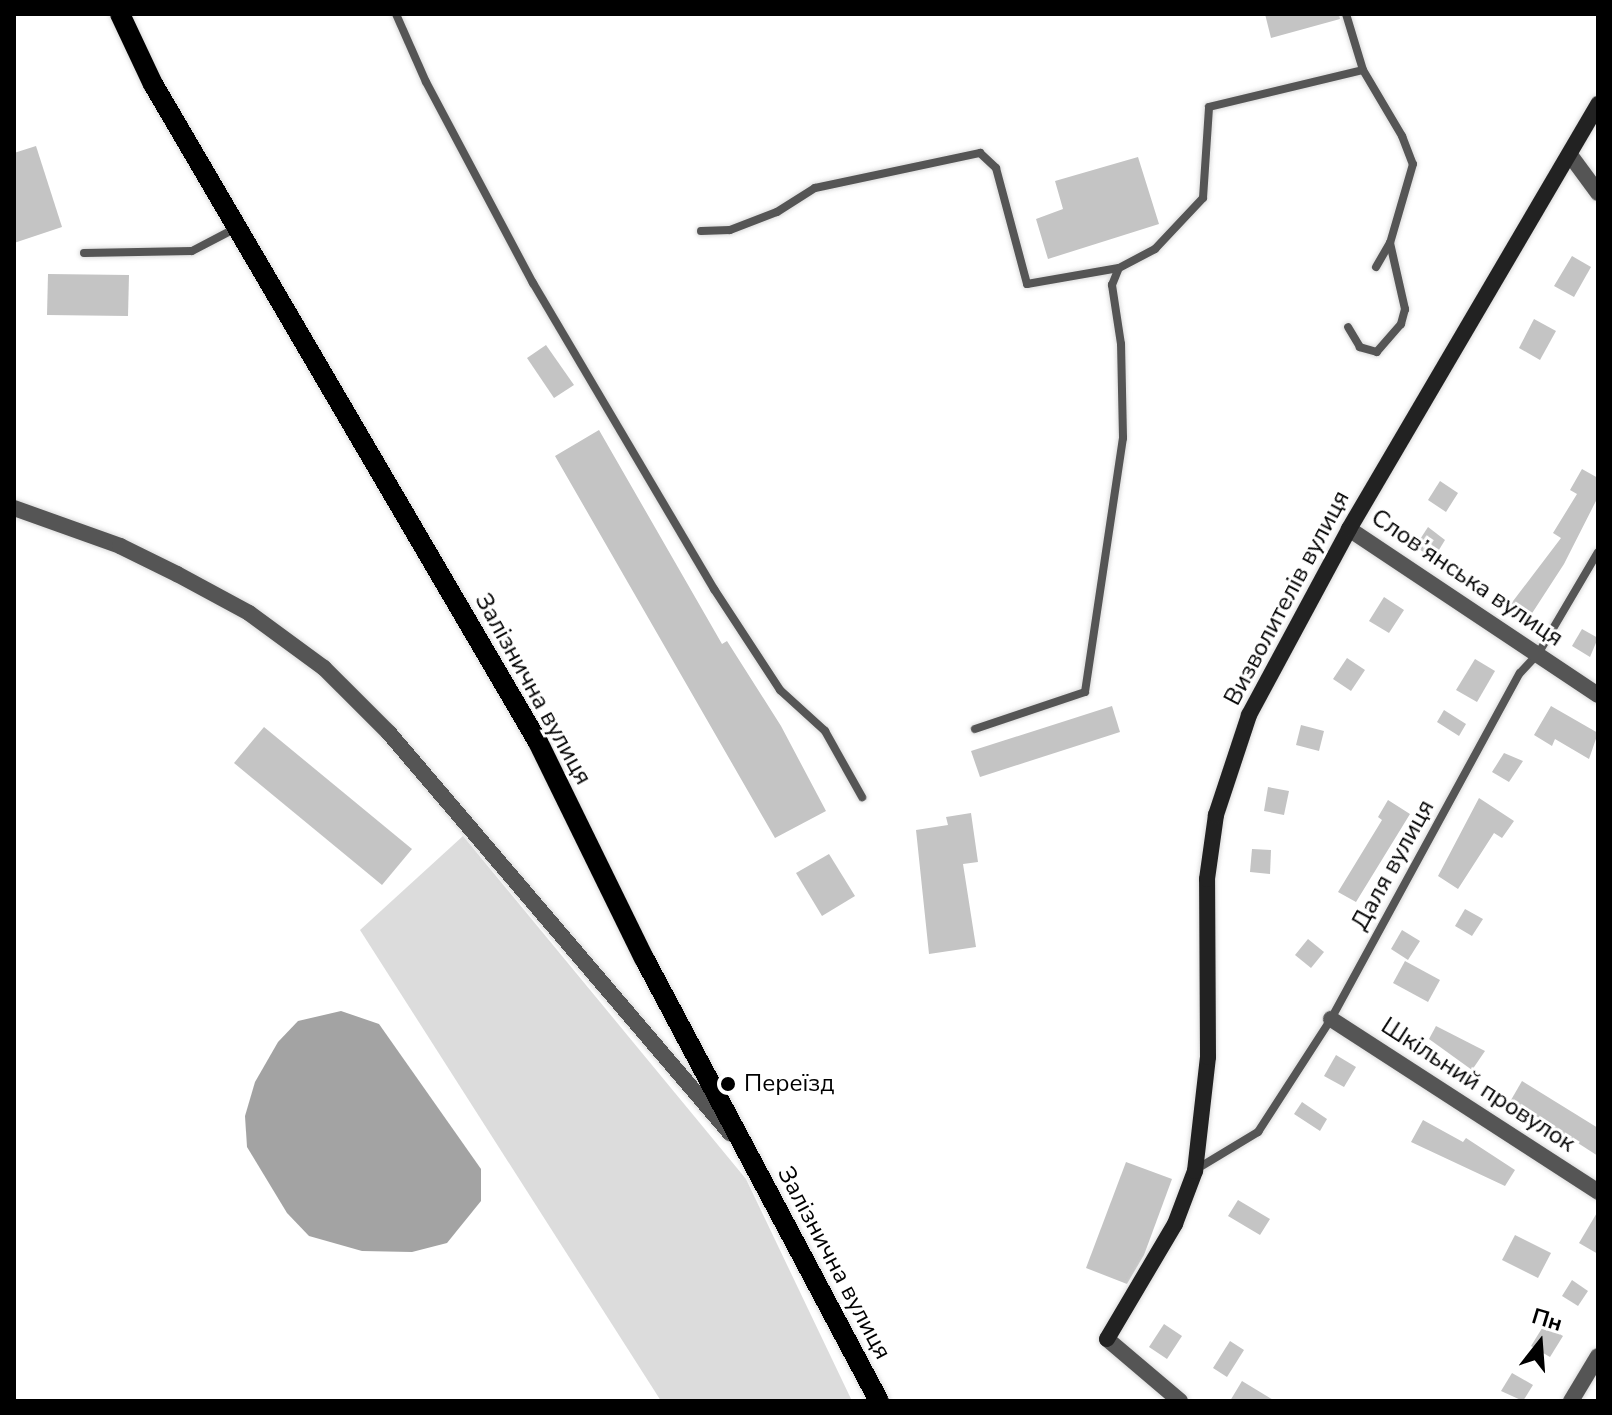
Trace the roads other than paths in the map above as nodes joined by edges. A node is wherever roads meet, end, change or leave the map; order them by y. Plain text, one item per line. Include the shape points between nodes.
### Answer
1 (120, 14) edge
2 (396, 14) edge
3 (1346, 14) edge
4 (1363, 70) junction
5 (1598, 104) edge
6 (1570, 155) junction
7 (1598, 193) edge
8 (237, 228) junction
9 (701, 231) dead end
10 (1390, 243) junction
11 (84, 253) dead end
12 (1376, 267) dead end
13 (1119, 268) junction
14 (1348, 327) dead end
15 (14, 508) edge
16 (1349, 529) junction
17 (1598, 552) edge
18 (1538, 654) junction
19 (1598, 695) edge
20 (975, 729) dead end
21 (862, 797) dead end
22 (1331, 1019) junction
23 (742, 1146) junction
24 (1195, 1171) junction
25 (1598, 1192) edge
26 (1598, 1356) edge
27 (879, 1401) edge
28 (1180, 1401) edge
29 (1571, 1401) edge

1 - 8 main road, Залізнична вулиця via 153,84
2 - 21 lane via 426,82 533,283 714,589 780,690 825,731
3 - 4 lane
4 - 10 lane via 1413,164
4 - 13 lane via 1209,107 1203,198 1155,249
5 - 6 street, Визволителів вулиця
6 - 7 street
6 - 16 street, Визволителів вулиця
8 - 11 lane via 192,251
8 - 23 main road, Залізнична вулиця via 538,742
9 - 13 lane via 742,226 815,188 980,153 996,168 1027,284
10 - 12 lane
10 - 14 lane via 1405,309 1401,324 1377,352 1360,347
13 - 20 lane via 1112,285 1121,344 1123,438 1085,692
15 - 23 street via 120,546 177,574 249,613 324,668 389,733
16 - 18 street, Слов’янська вулиця
16 - 24 street, Визволителів вулиця via 1249,715 1216,815 1207,879 1208,1057
17 - 18 lane, Даля вулиця
18 - 19 street, Слов’янська вулиця
18 - 22 lane, Даля вулиця via 1520,673
22 - 24 lane, Даля вулиця via 1258,1132
22 - 25 street, Шкільний провулок
23 - 27 main road, Залізнична вулиця
24 - 28 street, Визволителів вулиця via 1175,1224 1107,1339
26 - 29 street

